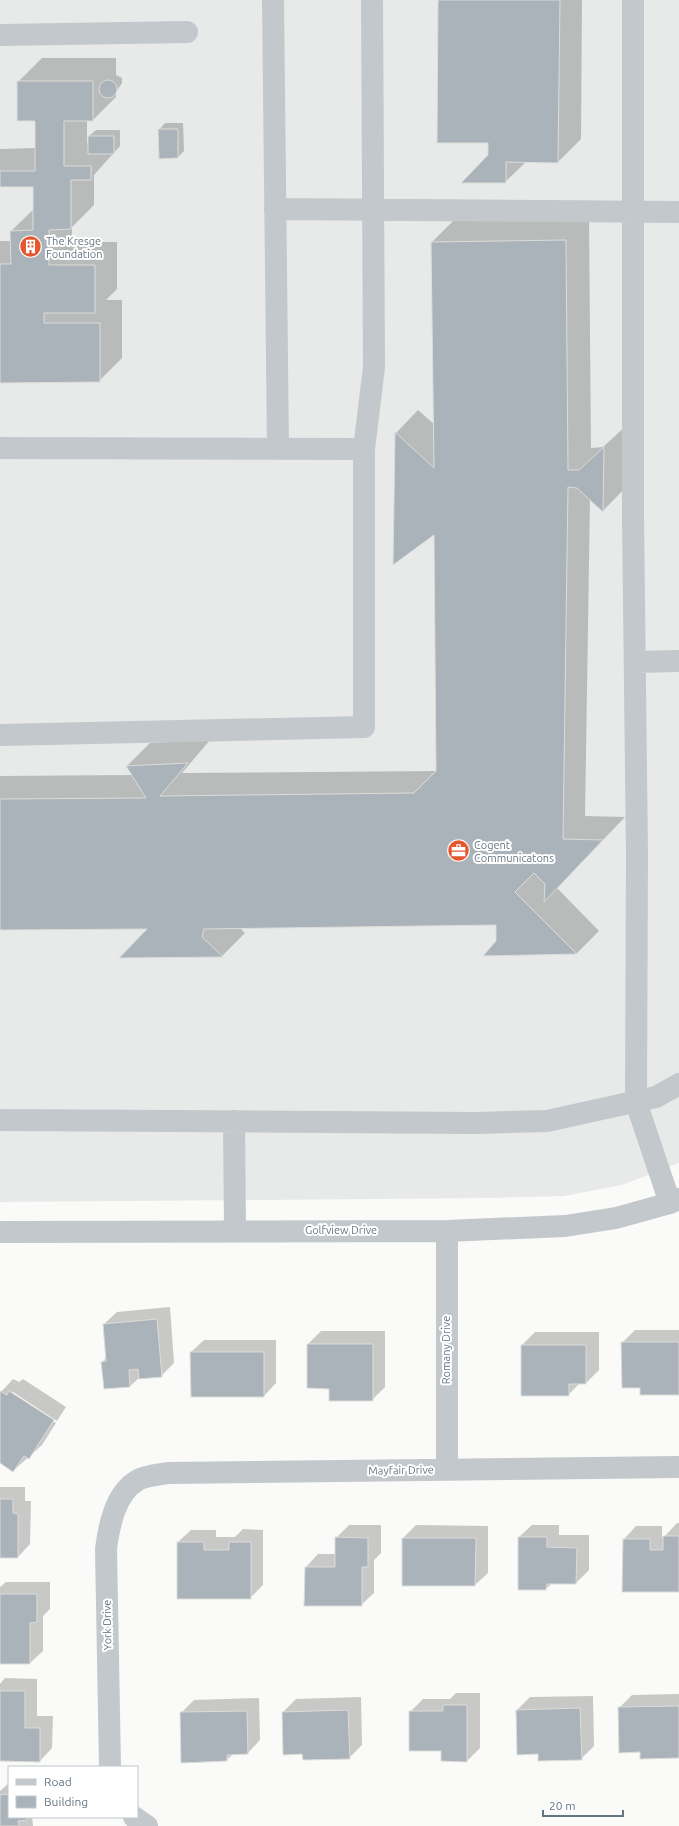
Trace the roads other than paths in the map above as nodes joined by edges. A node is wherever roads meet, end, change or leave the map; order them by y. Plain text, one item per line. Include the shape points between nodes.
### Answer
1 (273, 0) edge
2 (372, 0) edge
3 (633, 0) edge
4 (187, 32) dead end
5 (0, 34) edge
6 (276, 210) junction
7 (373, 210) junction
8 (633, 212) junction
9 (679, 212) edge
10 (0, 448) edge
11 (278, 449) junction
12 (364, 449) junction
13 (679, 661) edge
14 (635, 662) junction
15 (0, 735) edge
16 (679, 1084) edge
17 (636, 1102) junction
18 (0, 1120) edge
19 (234, 1122) junction
20 (674, 1201) edge
21 (235, 1230) junction
22 (447, 1230) junction
23 (0, 1232) edge
24 (679, 1466) edge
25 (447, 1469) junction
26 (128, 1488) joint
27 (110, 1766) edge
28 (135, 1818) edge
29 (147, 1826) edge

1 - 6 street
2 - 7 street
3 - 8 street
4 - 5 street
6 - 7 street
6 - 11 street
7 - 8 street
7 - 12 street via 374,367
8 - 9 street
8 - 14 street
10 - 11 street
11 - 12 street
12 - 15 street via 364,727
13 - 14 street
14 - 17 street
16 - 17 street via 656,1097
17 - 19 street via 547,1121
17 - 20 street
18 - 19 street
19 - 21 street
20 - 22 street, Golfview Drive via 616,1218 565,1226
21 - 22 street, Golfview Drive
21 - 23 street, Golfview Drive
22 - 25 street, Romany Drive
24 - 25 street, Mayfair Drive
25 - 26 street, Mayfair Drive via 168,1473 147,1476
26 - 27 street, York Drive via 114,1511 108,1529 106,1549
28 - 29 street

